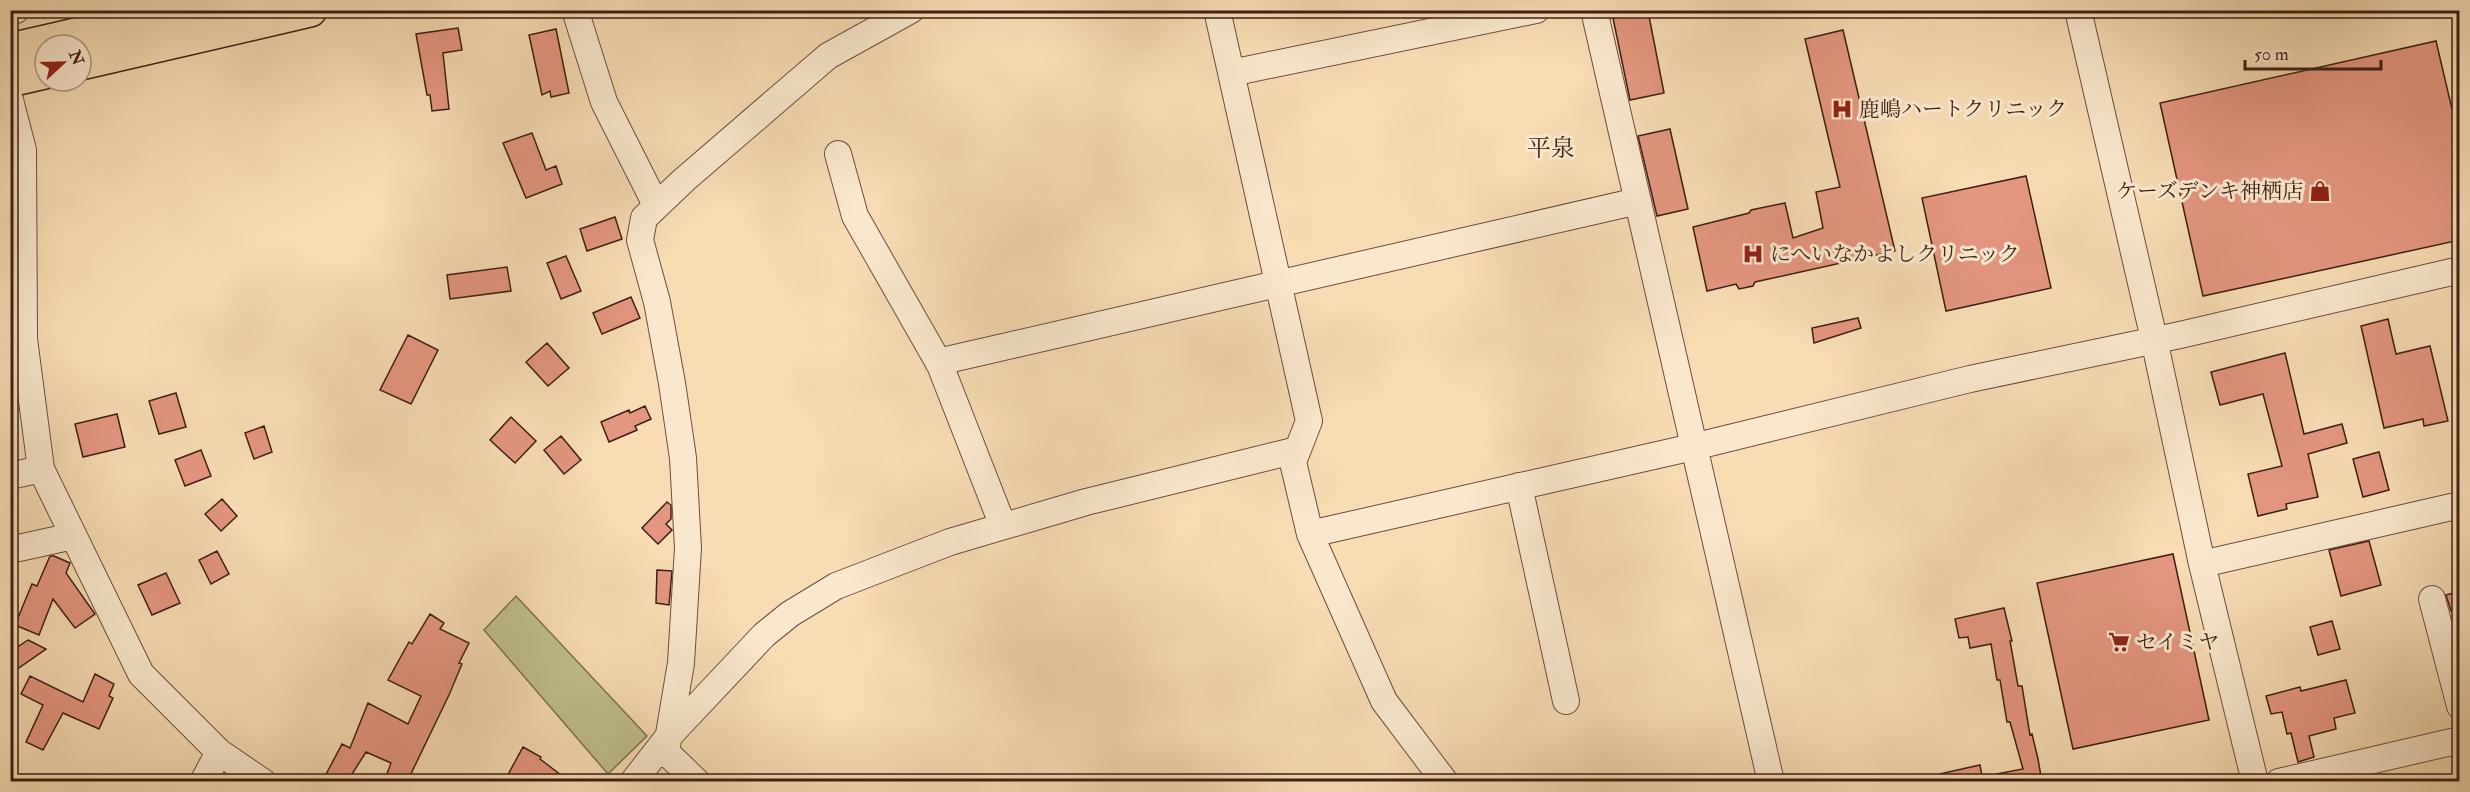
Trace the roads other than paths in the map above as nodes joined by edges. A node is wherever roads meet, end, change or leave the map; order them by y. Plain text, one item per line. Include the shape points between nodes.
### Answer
1 (16, 10) edge
2 (185, 10) edge
3 (310, 10) edge
4 (575, 10) edge
5 (911, 10) edge
6 (1218, 10) edge
7 (1536, 10) edge
8 (1594, 10) edge
9 (2078, 10) edge
10 (10, 12) edge
11 (10, 50) edge
12 (93, 60) edge
13 (1231, 74) junction
14 (33, 75) edge
15 (10, 80) edge
16 (10, 100) edge
17 (838, 154) dead end
18 (1638, 201) junction
19 (656, 205) junction
20 (2460, 270) edge
21 (1278, 282) junction
22 (2154, 339) junction
23 (938, 362) junction
24 (1693, 447) junction
25 (1297, 450) junction
26 (41, 469) junction
27 (10, 476) edge
28 (1519, 486) junction
29 (2460, 505) edge
30 (1003, 526) junction
31 (1310, 534) junction
32 (73, 536) junction
33 (10, 550) edge
34 (2202, 564) junction
35 (2432, 599) dead end
36 (1566, 700) dead end
37 (2460, 706) edge
38 (668, 737) junction
39 (2460, 740) edge
40 (219, 752) junction
41 (203, 782) edge
42 (263, 782) edge
43 (633, 782) edge
44 (697, 782) edge
45 (1445, 782) edge
46 (1771, 782) edge
47 (2255, 782) edge
48 (2279, 782) edge

1 - 10 street
2 - 11 highway
3 - 12 highway
4 - 19 street via 604,102
5 - 19 street via 828,56
6 - 13 street
7 - 13 street
8 - 18 street
9 - 22 street
13 - 21 street
14 - 15 highway
16 - 26 street via 23,150 24,339
17 - 23 street via 855,216
18 - 21 street
18 - 24 street
19 - 38 street via 644,218 640,240 657,302 672,383 688,548 681,663
20 - 22 street
21 - 23 street
21 - 25 street via 1309,421
22 - 24 street via 1970,379
22 - 34 street
23 - 30 street
24 - 28 street
24 - 46 street
25 - 30 street
25 - 31 street via 1293,462
26 - 27 street
26 - 32 street
28 - 31 street
28 - 36 street
29 - 34 street
30 - 38 street via 836,586 790,614 764,635
31 - 45 street via 1384,701
32 - 33 street
32 - 40 street via 141,675
34 - 47 street
35 - 37 street
38 - 43 street
38 - 44 street via 666,752
39 - 48 street
40 - 41 street
40 - 42 street

